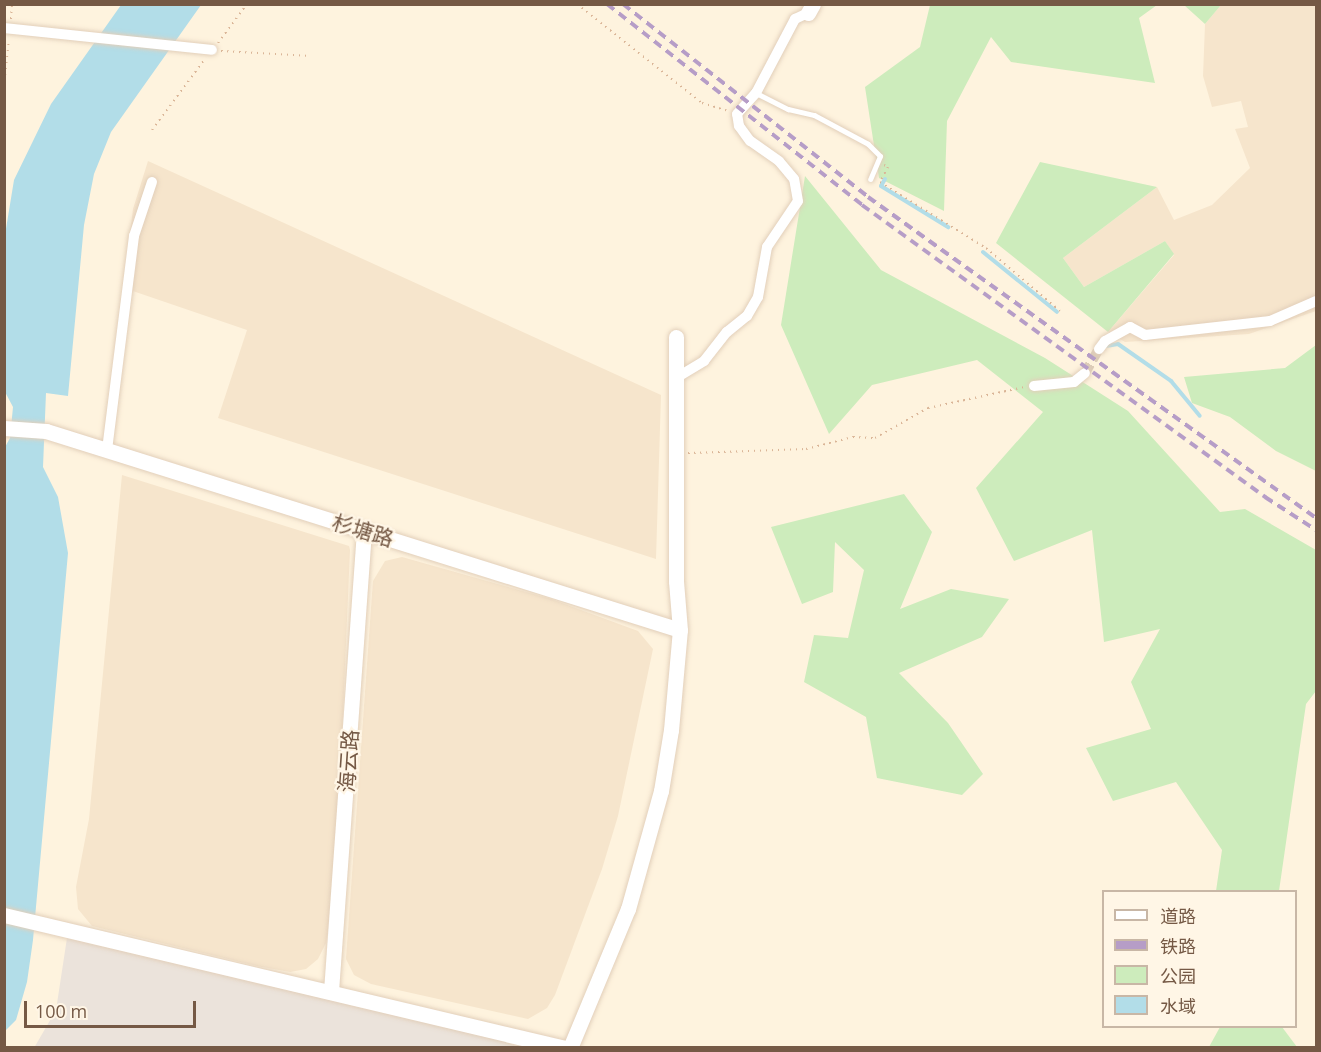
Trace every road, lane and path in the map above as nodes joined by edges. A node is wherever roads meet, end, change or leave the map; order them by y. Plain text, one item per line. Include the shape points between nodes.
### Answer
1 (12, 4) edge
2 (247, 4) edge
3 (577, 4) edge
4 (811, 9) edge
5 (7, 28) edge
6 (212, 50) junction
7 (311, 56) dead end
8 (4, 87) edge
9 (756, 93) junction
10 (737, 114) junction
11 (152, 130) dead end
12 (879, 162) junction
13 (870, 179) dead end
14 (152, 182) dead end
15 (1317, 301) edge
16 (1060, 311) dead end
17 (676, 337) dead end
18 (1100, 349) tunnel mouth
19 (1084, 373) tunnel mouth
20 (676, 378) junction
21 (1034, 386) joint
22 (4, 428) edge
23 (107, 450) junction
24 (676, 453) junction
25 (364, 530) junction
26 (680, 630) junction
27 (4, 915) edge
28 (331, 991) junction
29 (565, 1047) edge
30 (570, 1047) edge

1 - 5 path
2 - 6 path
3 - 10 path via 702,103
4 - 9 street via 795,19
5 - 6 street
5 - 8 path
6 - 7 path
6 - 11 path
9 - 10 street
9 - 12 lane via 868,144
10 - 20 street via 739,126 750,141 795,179 798,201 767,247 758,297 747,316 727,332 704,361
12 - 13 lane
12 - 16 path via 888,166 880,182 986,248
14 - 23 street via 134,236
15 - 18 street via 1270,321 1146,335 1130,327 1105,341
17 - 20 street
19 - 21 street via 1074,382
20 - 24 street
21 - 24 path via 979,394 928,408 875,438 853,437 806,449
22 - 23 street, 杉塘路 via 46,431
23 - 25 street, 杉塘路
24 - 26 street
25 - 26 street, 杉塘路
25 - 28 street, 海云路
26 - 30 street via 671,730 647,848 628,909
27 - 28 street
28 - 29 street

